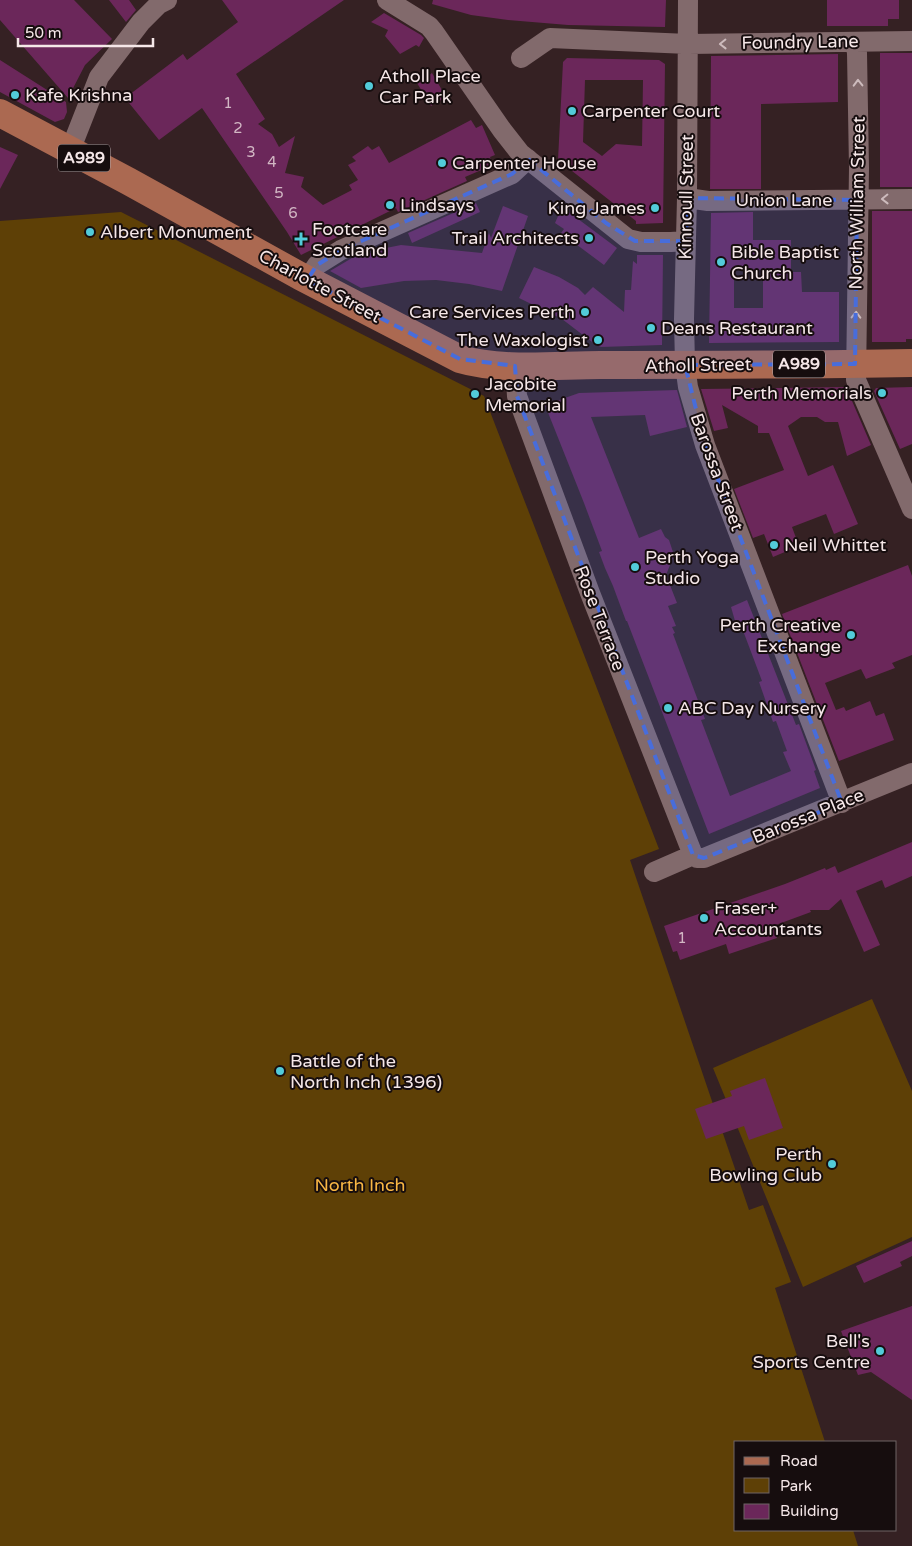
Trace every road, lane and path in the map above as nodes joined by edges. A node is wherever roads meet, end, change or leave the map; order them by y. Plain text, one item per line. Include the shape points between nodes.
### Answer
1 (167, 0) edge
2 (387, 0) edge
3 (688, 0) edge
4 (912, 41) edge
5 (855, 42) junction
6 (688, 44) junction
7 (521, 58) dead end
8 (0, 113) edge
9 (69, 150) junction
10 (528, 159) junction
11 (687, 198) junction
12 (912, 199) edge
13 (857, 200) junction
14 (686, 241) junction
15 (307, 280) junction
16 (912, 362) edge
17 (685, 364) junction
18 (855, 364) junction
19 (515, 366) junction
20 (912, 509) edge
21 (912, 773) edge
22 (842, 803) junction
23 (698, 856) junction
24 (654, 872) dead end

1 - 9 street via 141,22 99,77
2 - 10 street via 434,32 502,130
3 - 6 street, Kinnoull Street
4 - 5 street, Foundry Lane
5 -> 6 street, Foundry Lane
13 -> 5 street, North William Street via 858,63
6 - 7 street, Foundry Lane via 550,38
6 - 11 street, Kinnoull Street
8 - 9 main road, Charlotte Street / A989
9 - 15 main road, Charlotte Street / A989
10 - 14 street via 628,239
10 - 15 street via 512,174 341,250 317,265
11 - 13 street, Union Lane via 708,201
11 - 14 street, Kinnoull Street
12 -> 13 street, Union Lane
18 -> 13 street, North William Street
14 - 17 street, Kinnoull Street
15 - 19 main road, Charlotte Street / A989 via 460,359 485,365
16 - 18 main road, Atholl Street / A989
17 - 18 main road, Atholl Street / A989
17 - 19 main road, Atholl Street / A989
17 - 22 street, Barossa Street via 688,387 705,446
18 - 20 street, North William Street via 856,380
19 - 23 street, Rose Terrace via 517,396 590,592
21 - 22 street, Barossa Place
22 - 23 street, Barossa Place
23 - 24 street, Barossa Place

